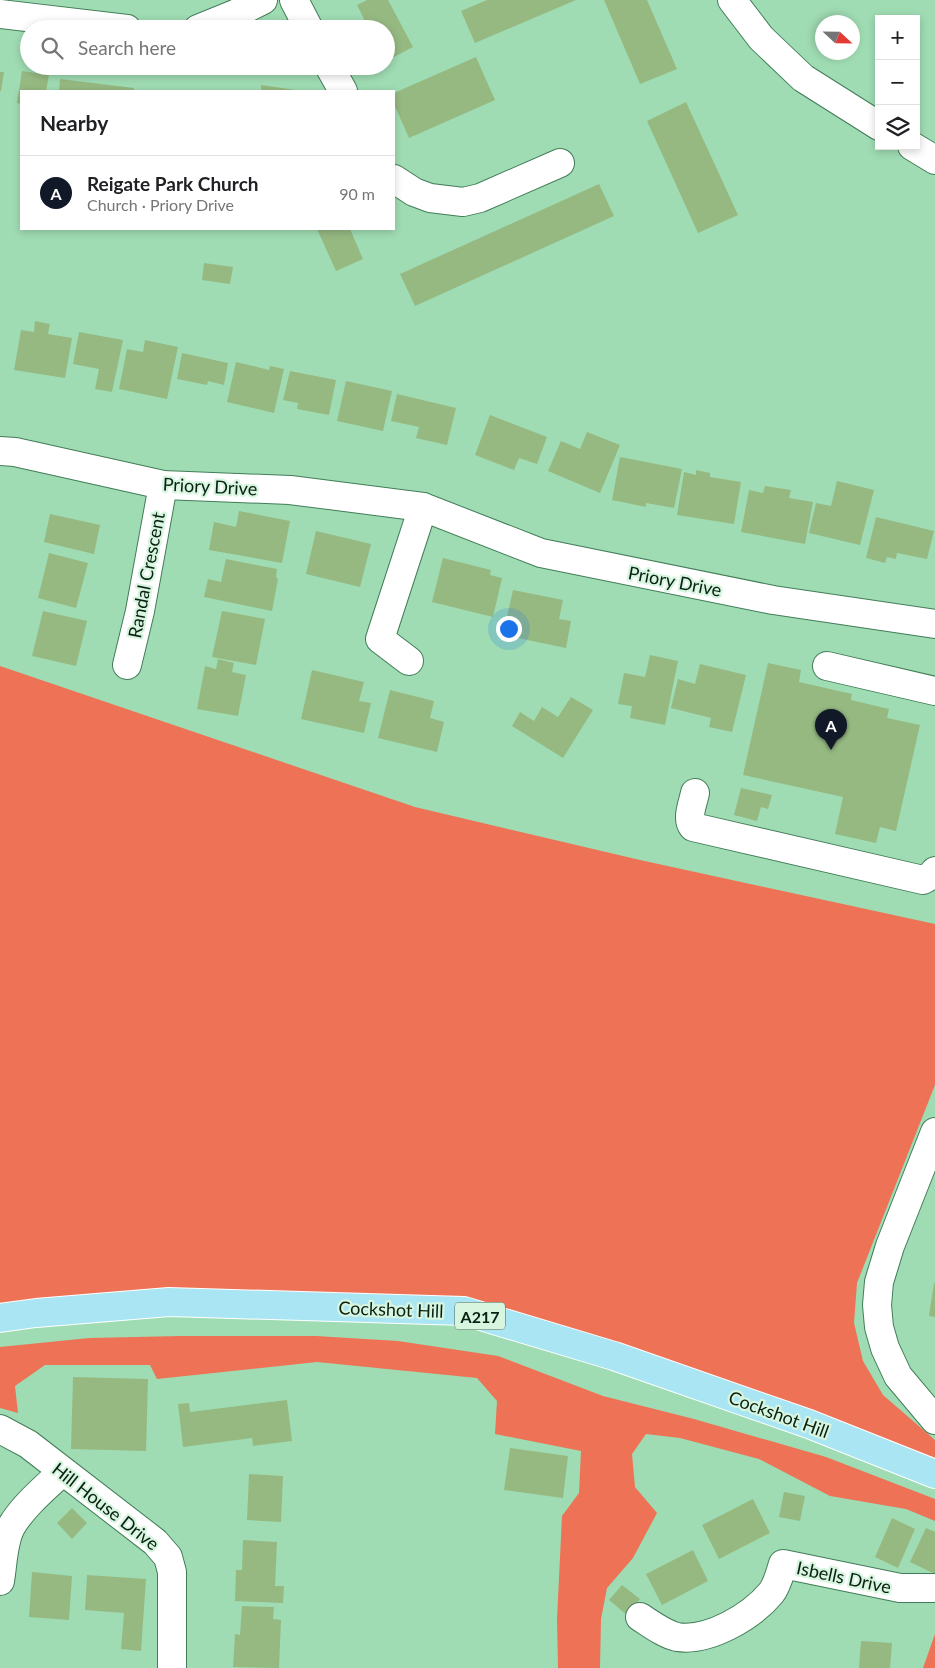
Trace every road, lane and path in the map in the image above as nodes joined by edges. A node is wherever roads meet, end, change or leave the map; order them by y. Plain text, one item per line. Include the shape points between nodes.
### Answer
1 (263, 0) edge
2 (294, 0) edge
3 (732, 0) edge
4 (37, 9) edge
5 (0, 14) edge
6 (86, 20) edge
7 (220, 20) edge
8 (304, 20) edge
9 (334, 75) edge
10 (342, 90) edge
11 (875, 123) edge
12 (919, 150) edge
13 (935, 160) edge
14 (560, 163) dead end
15 (395, 180) edge
16 (0, 451) edge
17 (163, 485) junction
18 (423, 507) junction
19 (935, 624) edge
20 (409, 661) dead end
21 (127, 666) dead end
22 (827, 666) dead end
23 (935, 691) edge
24 (695, 793) dead end
25 (935, 871) edge
26 (935, 1132) edge
27 (0, 1318) edge
28 (935, 1420) edge
29 (0, 1429) edge
30 (62, 1472) junction
31 (935, 1474) edge
32 (0, 1580) edge
33 (935, 1588) edge
34 (640, 1617) dead end
35 (172, 1668) edge

1 - 7 street
2 - 8 street
3 - 11 street via 761,38 803,78
4 - 5 street
4 - 6 street
9 - 10 street
12 - 13 street
14 - 15 street via 480,198 463,202 430,198
16 - 17 street, Priory Drive
17 - 18 street, Priory Drive via 290,490
17 - 21 street, Randal Crescent
18 - 19 street, Priory Drive via 541,554 773,600
18 - 20 street via 368,643
22 - 23 street
24 - 25 street via 690,818 693,827 923,880
26 - 28 street via 890,1246 877,1305 879,1328 898,1376
27 - 31 main road, Cockshot Hill / A217 via 170,1302 464,1312 614,1356 809,1424
29 - 30 street, Hill House Drive via 28,1444
30 - 32 street via 11,1527
30 - 35 street, Hill House Drive via 155,1542 168,1556 172,1572
33 - 34 street, Isbells Drive via 900,1588 783,1564 773,1591 761,1604 738,1621 714,1632 677,1637

